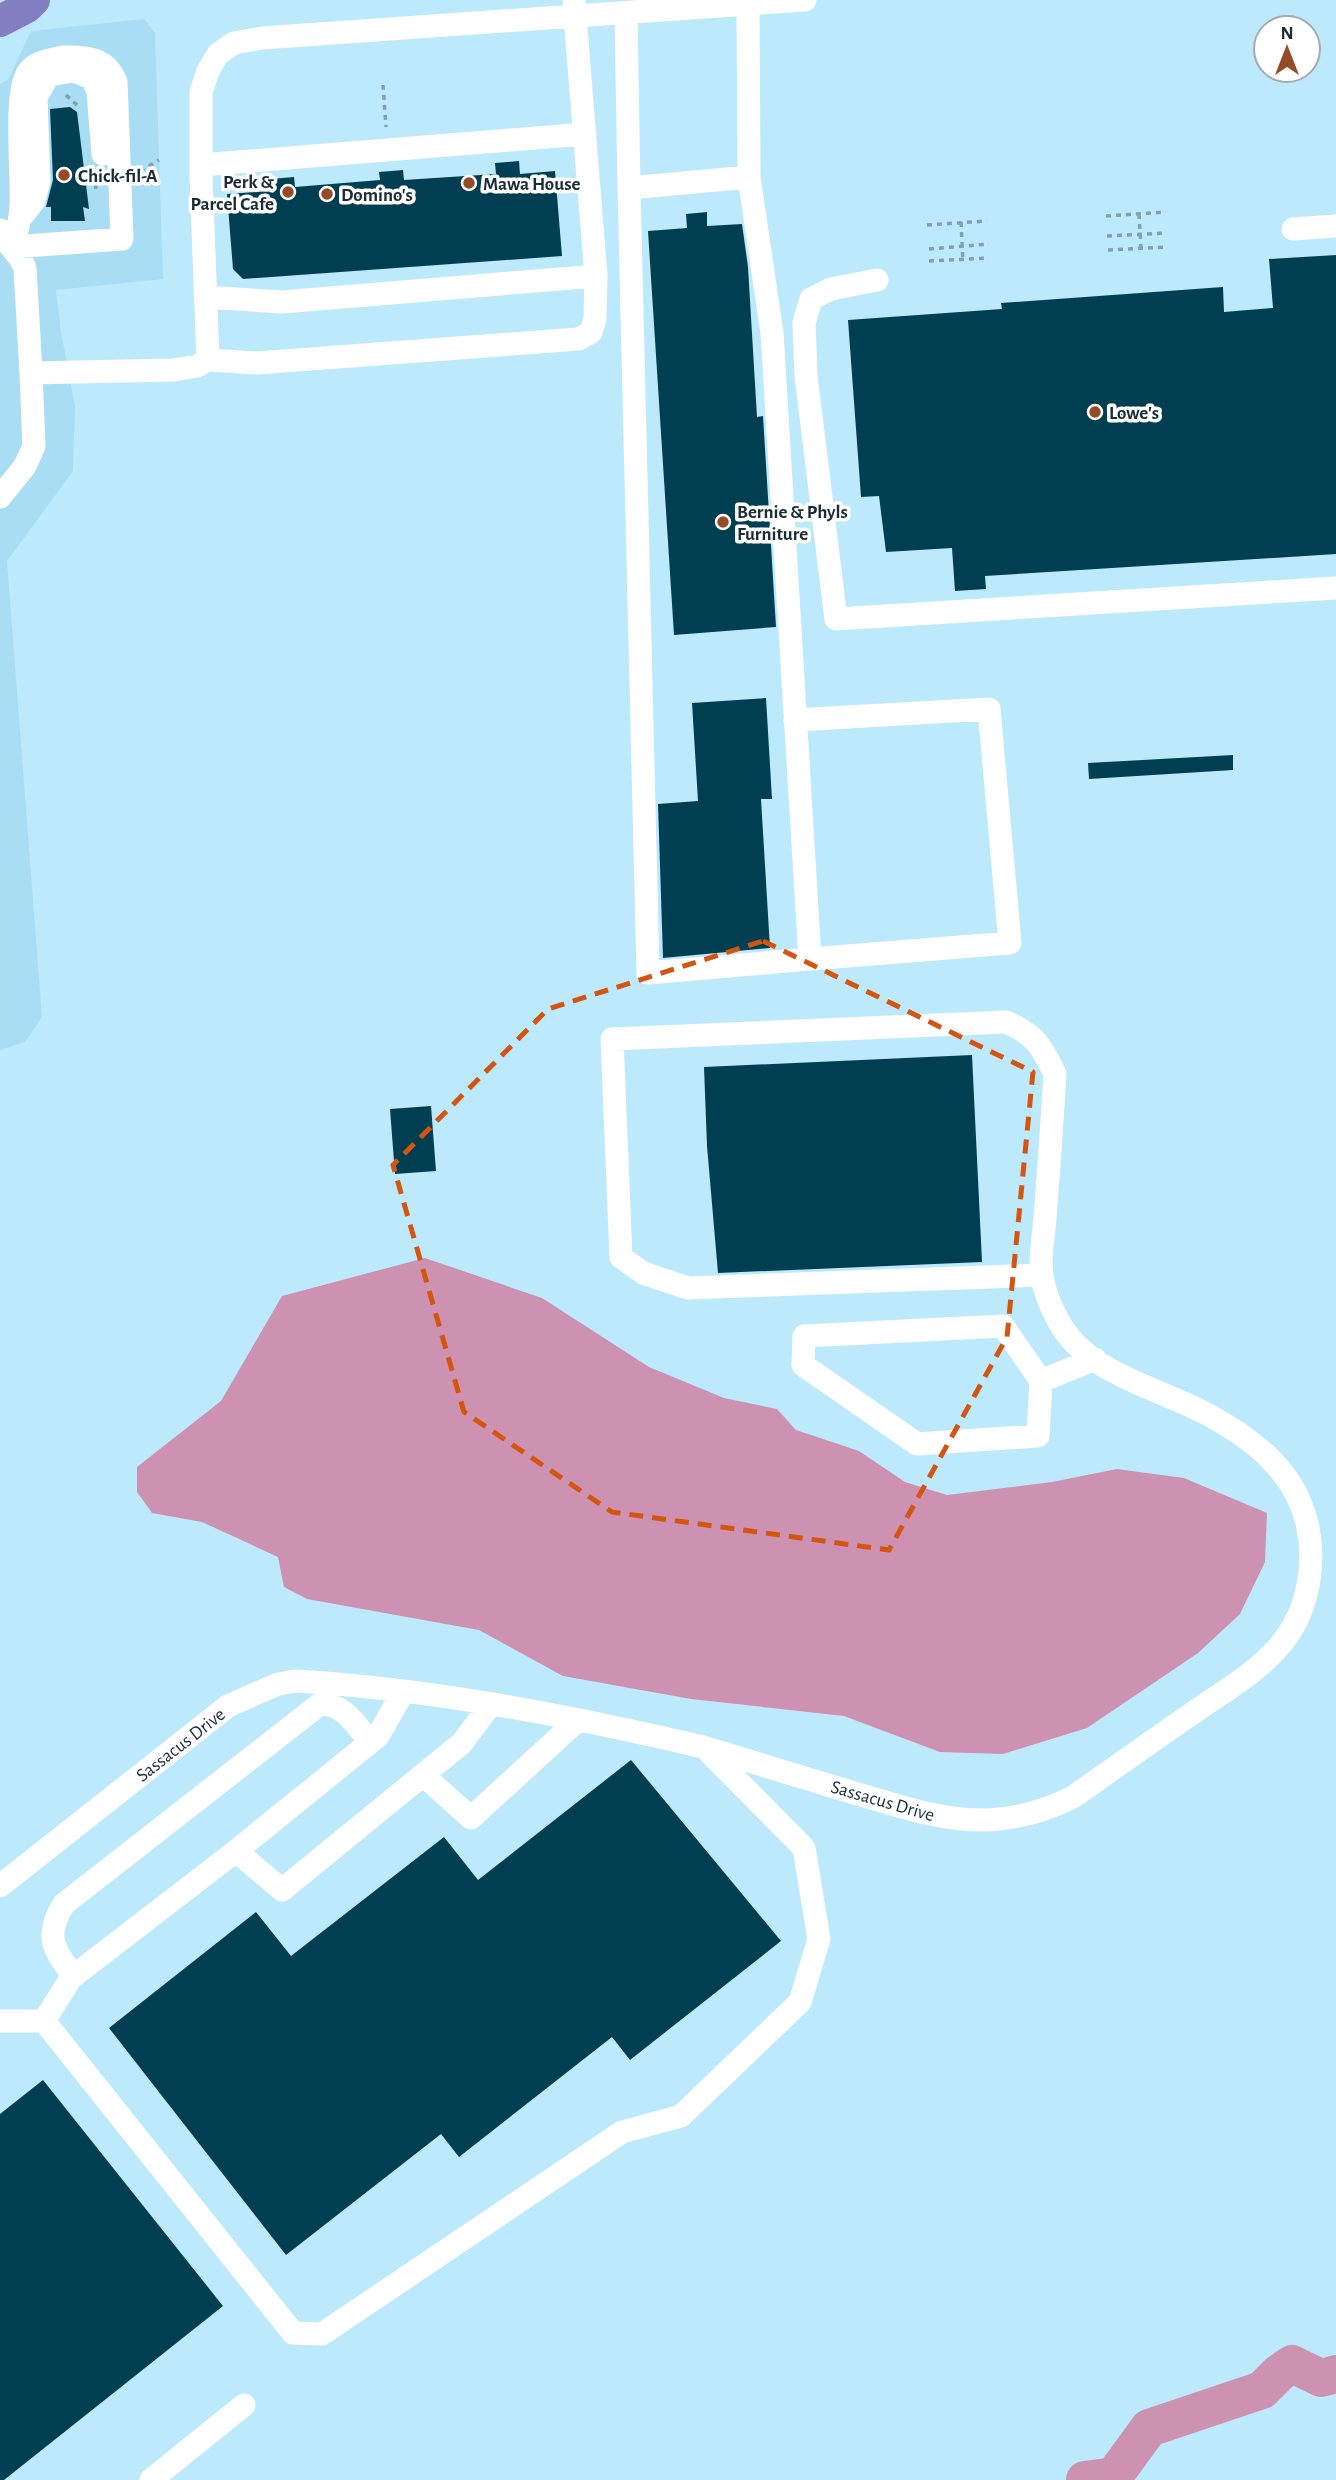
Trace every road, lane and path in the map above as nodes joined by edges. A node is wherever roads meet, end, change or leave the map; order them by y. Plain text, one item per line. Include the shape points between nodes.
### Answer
1 (34, 0) edge
2 (805, 0) edge
3 (717, 3) edge
4 (748, 4) junction
5 (575, 8) edge
6 (626, 13) junction
7 (0, 21) edge
8 (383, 85) dead end
9 (585, 134) junction
10 (387, 150) junction
11 (159, 160) dead end
12 (201, 165) junction
13 (141, 172) dead end
14 (749, 177) junction
15 (629, 188) junction
16 (1166, 212) dead end
17 (1139, 214) junction
18 (1106, 216) dead end
19 (987, 221) dead end
20 (961, 222) junction
21 (927, 225) dead end
22 (1336, 226) edge
23 (1293, 229) dead end
24 (1167, 233) dead end
25 (1140, 234) junction
26 (1107, 236) dead end
27 (12, 237) edge
28 (989, 244) dead end
29 (962, 246) junction
30 (1168, 247) dead end
31 (1141, 248) junction
32 (929, 249) dead end
33 (1108, 250) dead end
34 (989, 258) dead end
35 (929, 261) dead end
36 (963, 261) junction
37 (596, 276) junction
38 (877, 280) dead end
39 (206, 297) junction
40 (208, 360) junction
41 (31, 373) junction
42 (0, 497) edge
43 (1336, 588) edge
44 (795, 720) junction
45 (810, 959) junction
46 (1042, 1275) junction
47 (1095, 1359) junction
48 (1041, 1381) junction
49 (403, 1692) junction
50 (491, 1704) junction
51 (578, 1720) junction
52 (370, 1742) junction
53 (704, 1747) junction
54 (424, 1776) junction
55 (236, 1851) junction
56 (0, 1886) edge
57 (74, 1976) junction
58 (0, 2021) edge
59 (44, 2021) junction
60 (244, 2405) dead end
61 (150, 2480) edge

1 - 7 highway
2 - 4 street
3 - 4 street
3 - 6 street
4 - 14 street
5 - 6 street
5 - 9 street
5 - 12 street via 234,43 218,54 201,92
6 - 15 street
8 - 10 path
9 - 10 street
9 - 37 street
10 - 12 street
11 - 13 path
12 - 39 street
14 - 15 street
14 - 44 street via 772,333
15 - 45 street via 648,973
16 - 17 path
17 - 18 path
17 - 25 path
19 - 20 path
20 - 21 path
20 - 29 path
22 - 23 street
24 - 25 path
25 - 26 path
25 - 31 path
27 - 27 street via 122,239 116,82 101,62 84,57 45,61 30,69 24,79 22,206
27 - 41 street via 25,268
28 - 29 path
29 - 32 path
29 - 36 path
30 - 31 path
31 - 33 path
34 - 36 path
35 - 36 path
37 - 39 street via 282,302
37 - 40 street via 592,332 579,340 257,363
38 - 43 street via 831,289 811,299 804,323 806,376 836,620
39 - 40 street
40 - 41 street via 174,370
41 - 42 street via 34,446 25,466
44 - 45 street
44 - 45 street via 989,709 1010,943
46 - 46 street via 1055,1074 1044,1050 1021,1028 1006,1022 612,1038 621,1257 643,1273 688,1288
46 - 47 street, Sassacus Drive via 1057,1319 1079,1349
47 - 48 street
47 - 53 street, Sassacus Drive via 1238,1432 1270,1457 1293,1486 1308,1529 1310,1568 1298,1615 1272,1654 1073,1797 1021,1818 935,1815
48 - 48 street via 1003,1326 804,1336 803,1365 917,1444 1038,1436
49 - 50 street, Sassacus Drive
49 - 52 street
49 - 56 street, Sassacus Drive via 295,1681 228,1706
50 - 51 street, Sassacus Drive
50 - 54 street via 462,1744
51 - 53 street, Sassacus Drive
51 - 54 street via 471,1818
52 - 55 street
52 - 57 street via 346,1712 329,1703 320,1704 197,1798 64,1905 52,1928 52,1940
53 - 59 street via 804,1847 819,1939 800,2001 681,2116 622,2132 322,2334 293,2333
54 - 55 street via 282,1890
55 - 57 street
57 - 59 street
58 - 59 street
60 - 61 street

